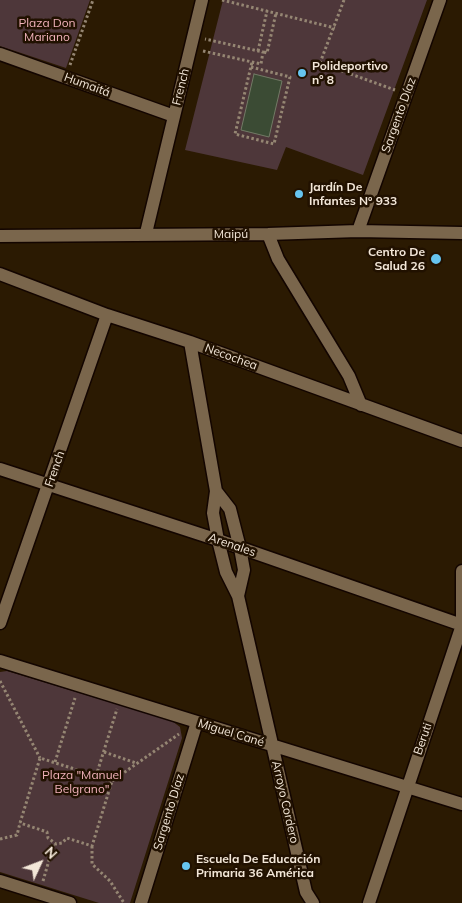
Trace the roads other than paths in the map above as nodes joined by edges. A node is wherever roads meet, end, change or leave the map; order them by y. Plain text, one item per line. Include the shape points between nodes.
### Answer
1 (202, 0) edge
2 (440, 0) edge
3 (0, 54) edge
4 (174, 116) junction
5 (358, 231) junction
6 (146, 233) junction
7 (462, 233) edge
8 (268, 234) junction
9 (0, 236) edge
10 (0, 274) edge
11 (107, 315) junction
12 (190, 342) junction
13 (361, 405) junction
14 (462, 441) edge
15 (0, 469) edge
16 (49, 486) junction
17 (216, 491) junction
18 (218, 540) junction
19 (240, 548) junction
20 (462, 572) edge
21 (238, 596) junction
22 (0, 623) edge
23 (462, 625) edge
24 (0, 661) edge
25 (197, 722) junction
26 (271, 745) junction
27 (407, 787) junction
28 (462, 804) edge
29 (0, 881) edge
30 (306, 897) edge
31 (70, 903) edge
32 (141, 903) edge
33 (313, 903) edge
34 (369, 903) edge

1 - 4 street, French
2 - 5 street, Sargento Díaz
3 - 4 street, Humaitá
4 - 6 street, French
5 - 7 street, Maipú
5 - 8 street, Maipú
6 - 8 street, Maipú
6 - 9 street, Maipú
8 - 13 street via 278,259 349,376
10 - 11 street, Necochea
11 - 12 street, Necochea
11 - 16 street, French
12 - 13 street, Necochea
12 - 17 street, Arroyo Cordero
13 - 14 street, Necochea
15 - 16 street, Arenales
16 - 18 street, Arenales
16 - 22 street, French
17 - 18 street, Arroyo Cordero via 212,513
17 - 19 street, Arroyo Cordero via 230,509
18 - 19 street, Arenales
18 - 21 street, Arroyo Cordero via 226,572
19 - 21 street, Arroyo Cordero via 244,570
19 - 23 street, Arenales
20 - 23 street, Beruti
21 - 26 street, Arroyo Cordero
23 - 27 street, Beruti
24 - 25 street, Miguel Cané
25 - 26 street, Miguel Cané
25 - 32 street, Sargento Díaz
26 - 27 street, Miguel Cané
26 - 30 street, Arroyo Cordero
27 - 28 street, Miguel Cané
27 - 34 street, Beruti
29 - 31 street
30 - 33 street, Arroyo Cordero

